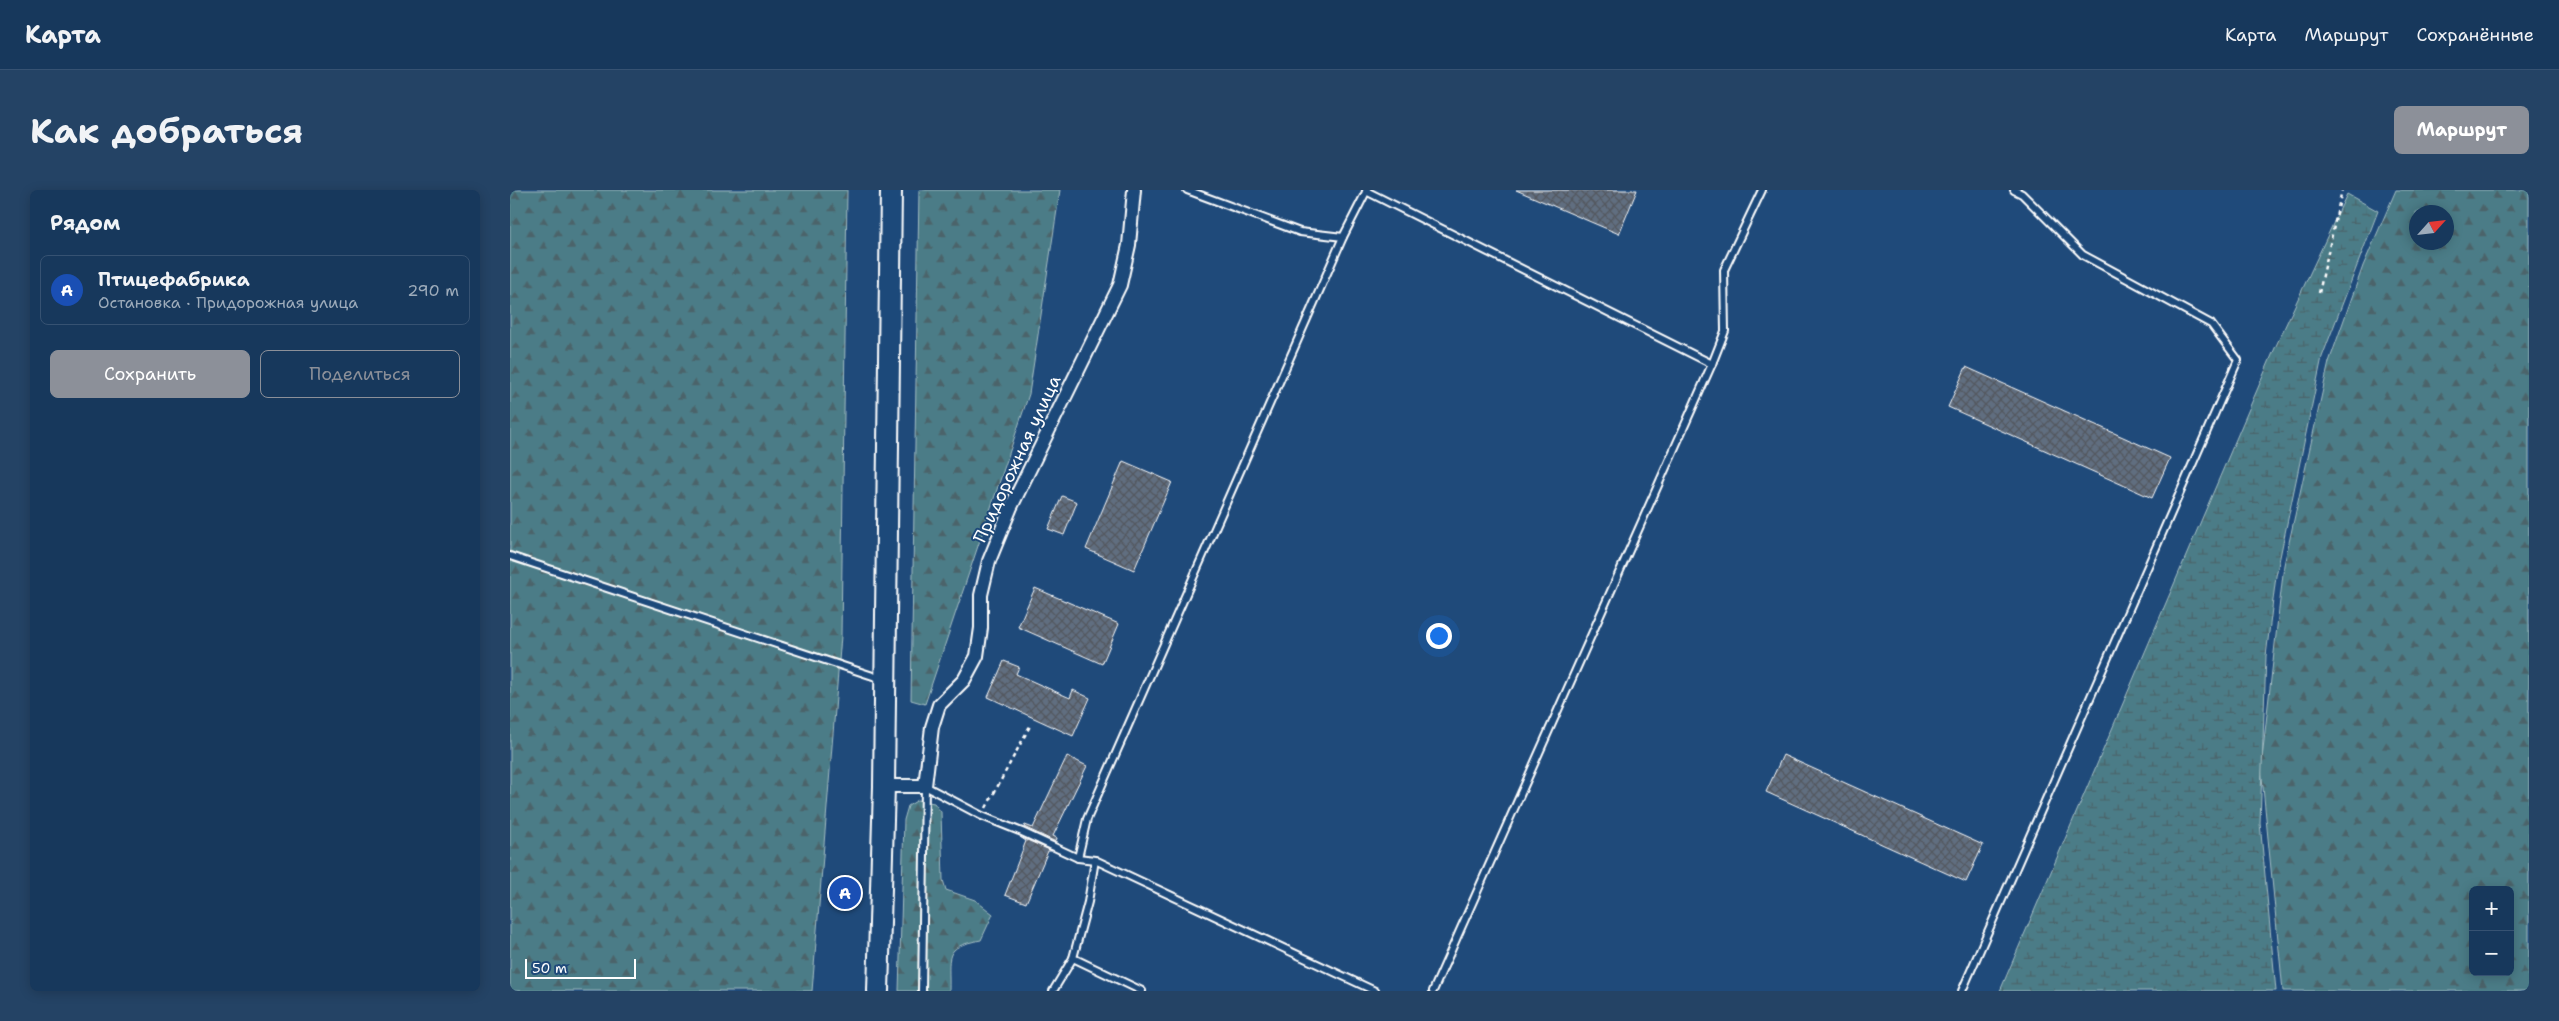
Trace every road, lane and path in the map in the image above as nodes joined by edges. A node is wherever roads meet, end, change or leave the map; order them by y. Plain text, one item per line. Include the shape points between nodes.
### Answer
1 (891, 190) edge
2 (1134, 190) edge
3 (1187, 190) edge
4 (1366, 190) edge
5 (1762, 190) edge
6 (2014, 190) edge
7 (2342, 190) edge
8 (1343, 237) junction
9 (2319, 293) dead end
10 (1712, 364) junction
11 (510, 556) edge
12 (886, 680) junction
13 (1030, 726) dead end
14 (884, 786) junction
15 (925, 786) junction
16 (982, 816) junction
17 (1078, 858) junction
18 (1095, 860) junction
19 (1073, 958) junction
20 (878, 991) edge
21 (922, 991) edge
22 (1053, 991) edge
23 (1142, 991) edge
24 (1375, 991) edge
25 (1433, 991) edge
26 (1962, 991) edge

1 - 12 main road
2 - 15 street, Придорожная улица via 1129,245 1120,285 1011,507 989,561 981,595 977,656 964,680 939,705 932,727
3 - 8 lane via 1300,232
4 - 8 lane
4 - 10 lane
5 - 10 lane via 1724,270 1725,332
6 - 26 lane via 2022,194 2083,255 2211,324 2238,360
7 - 9 path
8 - 17 lane via 1087,819
10 - 25 lane
11 - 12 lane
12 - 14 main road
13 - 16 path
14 - 15 street
14 - 20 main road
15 - 16 lane
15 - 21 lane
16 - 17 lane
17 - 18 lane
18 - 19 lane
18 - 24 lane
19 - 22 lane
19 - 23 lane

